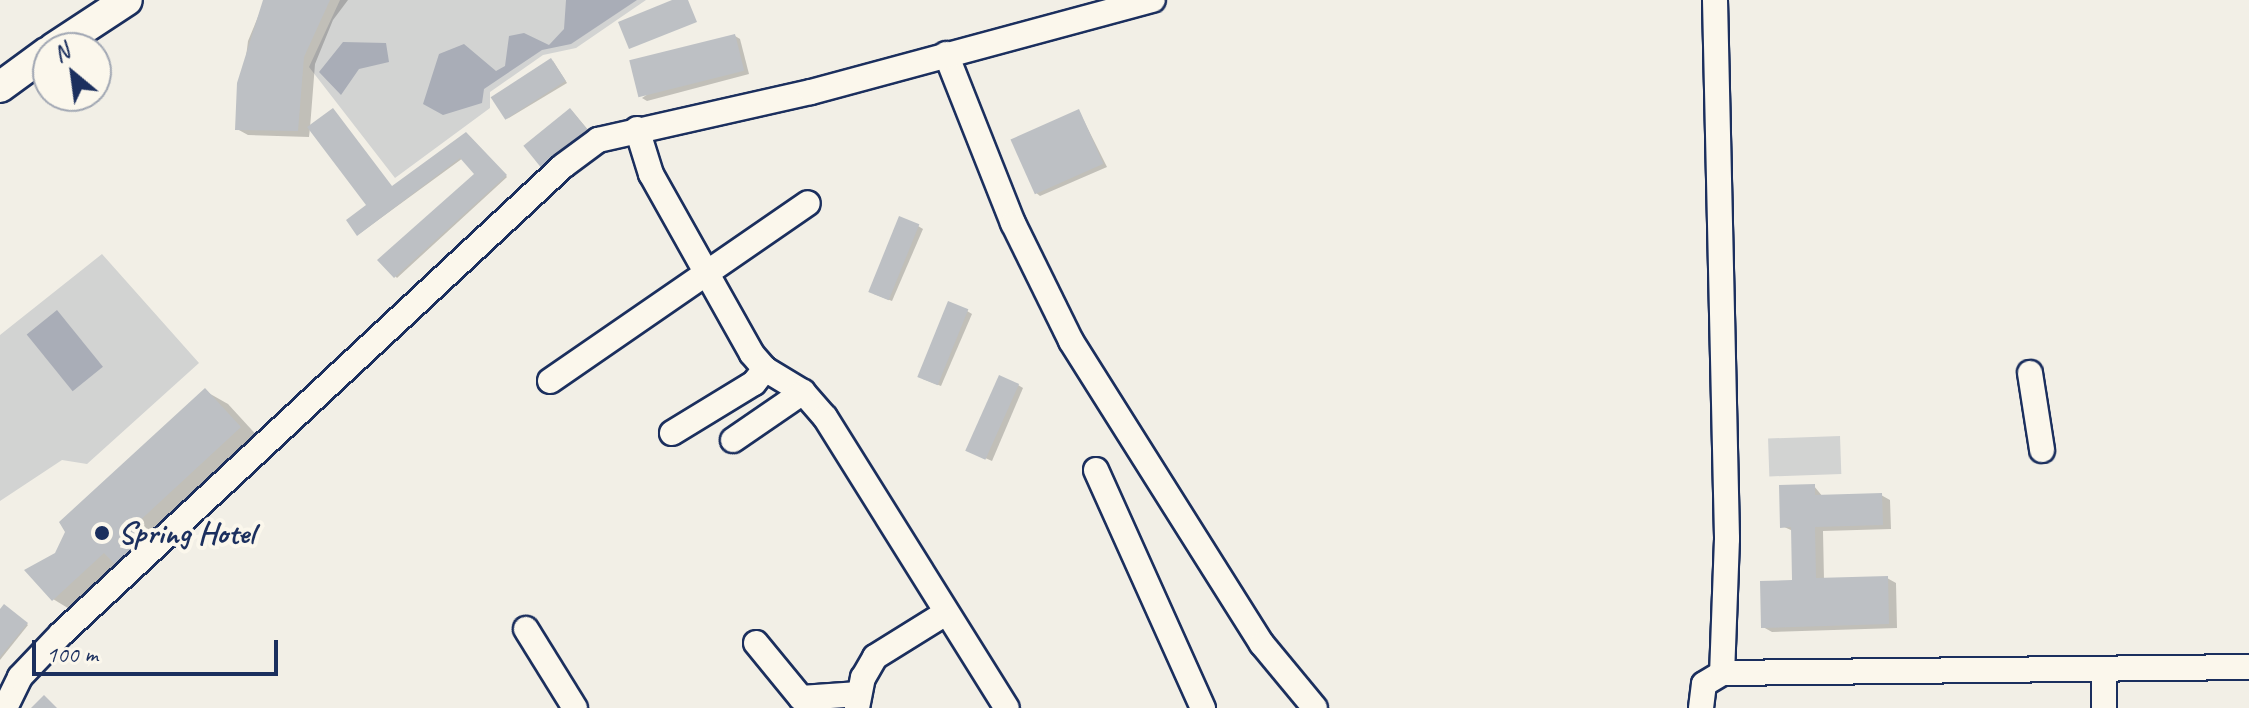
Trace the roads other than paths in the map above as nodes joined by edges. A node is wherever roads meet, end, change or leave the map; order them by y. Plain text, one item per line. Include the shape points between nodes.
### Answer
1 (127, 0) edge
2 (1153, 0) edge
3 (1715, 0) edge
4 (78, 32) edge
5 (946, 54) junction
6 (32, 64) edge
7 (0, 87) edge
8 (637, 129) junction
9 (808, 203) dead end
10 (708, 274) junction
11 (765, 369) junction
12 (2030, 373) dead end
13 (550, 381) dead end
14 (803, 392) junction
15 (672, 433) dead end
16 (733, 440) dead end
17 (2042, 450) dead end
18 (1096, 470) dead end
19 (944, 614) junction
20 (526, 629) dead end
21 (756, 643) dead end
22 (2249, 667) edge
23 (2104, 670) junction
24 (1722, 673) junction
25 (858, 701) edge
26 (5, 708) edge
27 (575, 708) edge
28 (1007, 708) edge
29 (1203, 708) edge
30 (1315, 708) edge
31 (1701, 708) edge
32 (2104, 708) edge

1 - 4 main road
2 - 5 street
3 - 24 street via 1727,539
5 - 8 street via 811,92
5 - 30 street via 1013,223 1071,341 1247,622
6 - 7 main road
8 - 10 street via 651,174
8 - 26 street via 598,140 551,177 61,634 20,677
9 - 10 street
10 - 11 street
10 - 13 street
11 - 14 street
11 - 15 street via 754,383
12 - 17 street
14 - 16 street
14 - 19 street via 852,457
18 - 29 street
19 - 25 street via 875,657
19 - 28 street
20 - 27 street
21 - 25 street via 801,698
22 - 23 street
23 - 24 street
23 - 32 street
24 - 31 street via 1704,684

